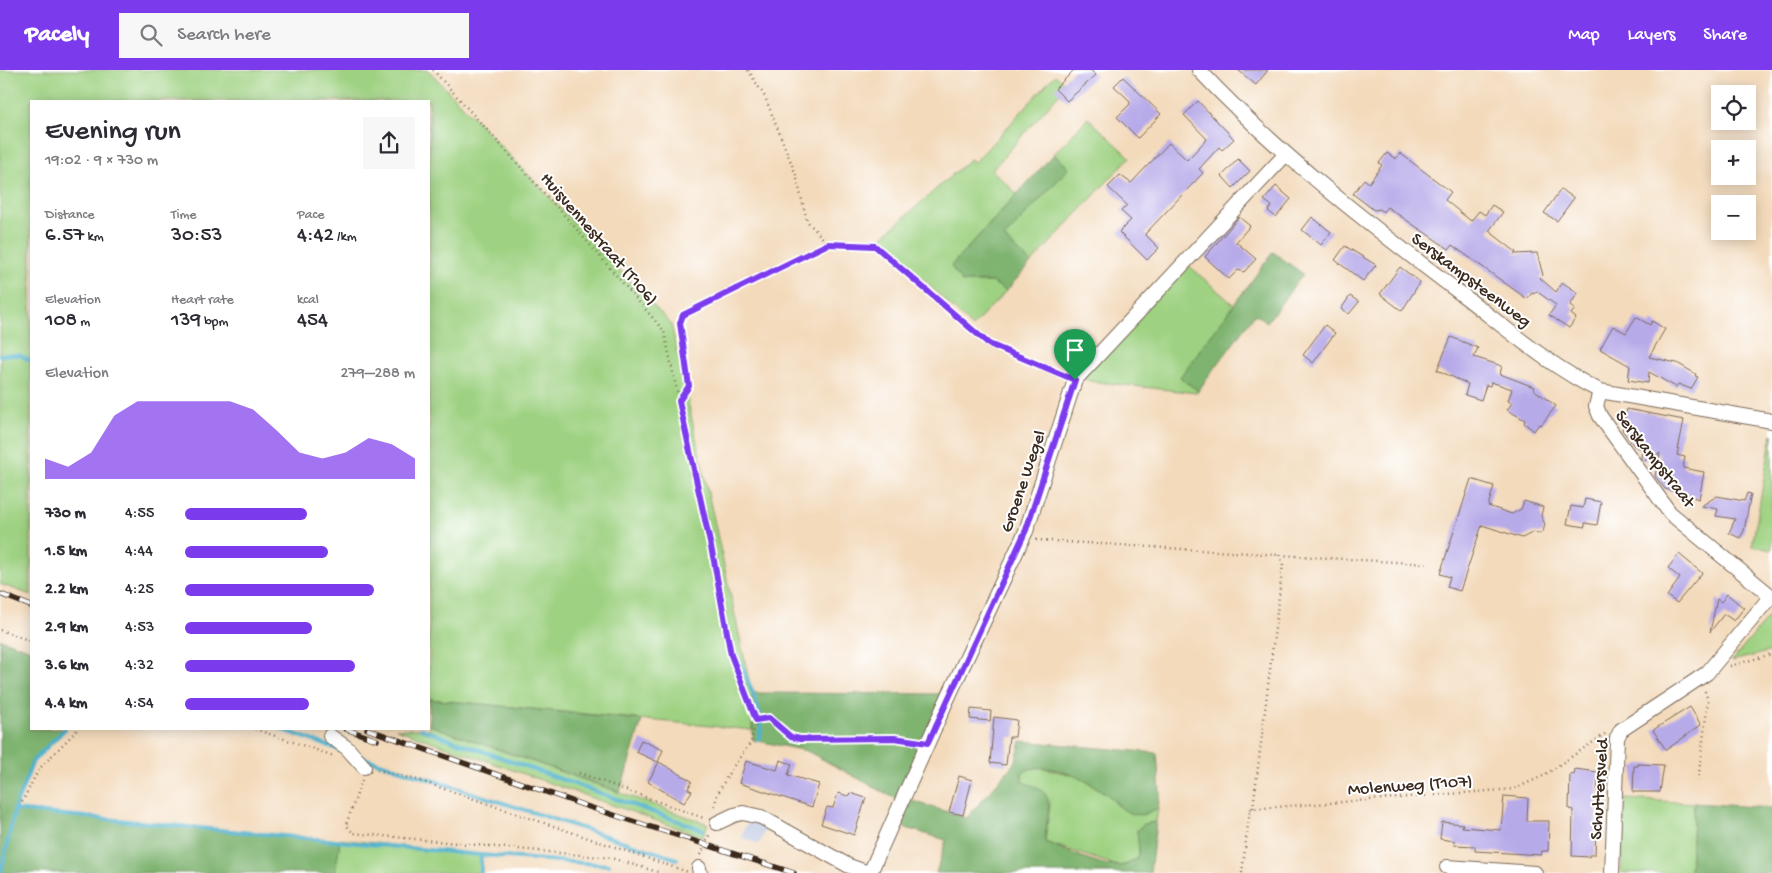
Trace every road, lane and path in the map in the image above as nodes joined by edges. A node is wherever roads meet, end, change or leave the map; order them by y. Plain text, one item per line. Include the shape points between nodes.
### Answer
1 (433, 70) edge
2 (748, 70) edge
3 (1199, 70) edge
4 (1286, 154) junction
5 (828, 244) junction
6 (1075, 380) junction
7 (1600, 391) junction
8 (679, 401) junction
9 (1772, 421) edge
10 (1022, 539) junction
11 (1278, 554) junction
12 (1427, 564) dead end
13 (1771, 596) edge
14 (0, 630) edge
15 (30, 641) edge
16 (1772, 654) edge
17 (1702, 676) junction
18 (756, 720) junction
19 (77, 730) edge
20 (258, 730) edge
21 (1621, 730) junction
22 (330, 736) dead end
23 (928, 743) junction
24 (337, 757) dead end
25 (364, 767) junction
26 (579, 773) dead end
27 (1698, 781) dead end
28 (22, 802) dead end
29 (1254, 808) junction
30 (717, 823) junction
31 (1447, 867) dead end
32 (700, 870) edge
33 (662, 873) edge
34 (869, 873) edge
35 (1242, 873) edge
36 (1535, 873) edge
37 (1612, 873) edge

1 - 8 path, Huisvennestraat (T106) via 664,330
2 - 5 path via 765,97 796,175 807,221
3 - 4 street, Serskampsteenweg
4 - 6 street, Groene Wegel
4 - 7 street, Serskampsteenweg via 1370,225 1518,338
5 - 6 path via 875,246 989,344
5 - 8 path via 683,315 680,323 689,386
6 - 10 street, Groene Wegel
7 - 9 street, Serskampsteenweg
7 - 13 street, Serskampstraat via 1596,406 1600,416 1670,513
8 - 18 path, Huisvennestraat (T106) via 731,655
10 - 11 path
10 - 23 street, Groene Wegel
11 - 12 path
11 - 29 path via 1283,563
13 - 17 street, Schuttersveld
14 - 15 path
16 - 17 path
17 - 21 street, Schuttersveld
17 - 27 path via 1708,700
18 - 23 path via 769,718 791,737 800,739 894,738
18 - 30 path via 751,742 716,795
19 - 28 path via 39,769
20 - 24 path
21 - 29 path, Molenweg (T107) via 1604,734 1543,776 1514,789
21 - 37 street, Schuttersveld via 1617,738
22 - 25 street via 347,748
23 - 34 street, Groene Wegel
25 - 32 path via 421,781 687,872
25 - 33 path via 346,825 353,833 611,858
26 - 30 path
29 - 35 path via 1250,809
30 - 32 path via 707,840
30 - 34 street via 734,815 752,814 849,866
31 - 36 street

